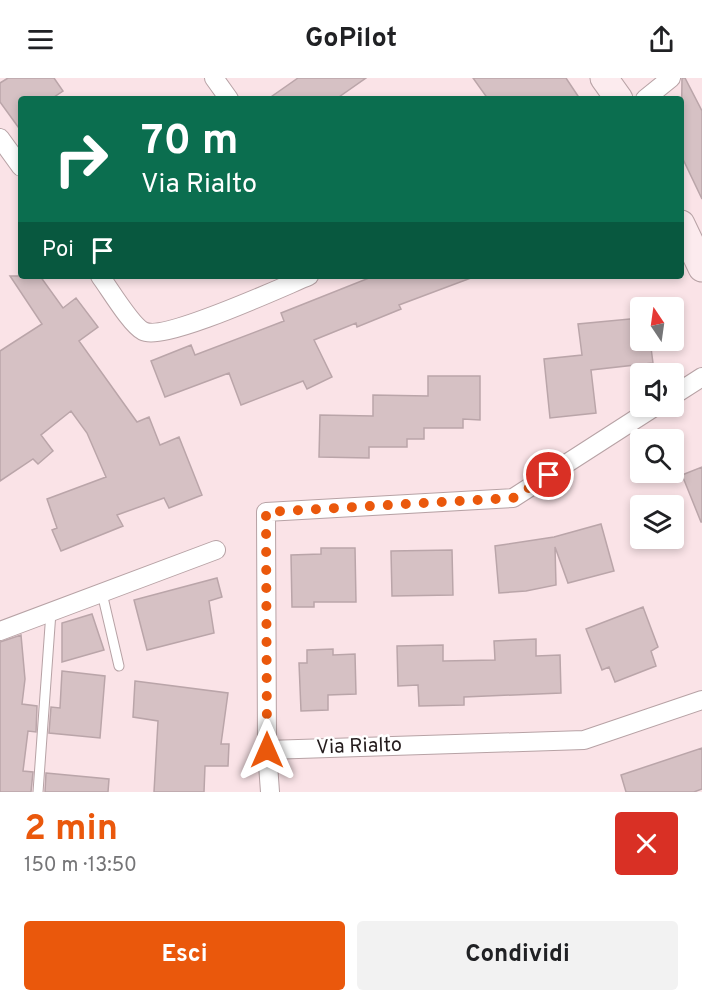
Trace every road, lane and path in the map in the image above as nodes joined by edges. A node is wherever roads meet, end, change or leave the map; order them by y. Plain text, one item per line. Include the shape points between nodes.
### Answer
1 (214, 78) edge
2 (604, 78) edge
3 (671, 78) edge
4 (227, 96) edge
5 (617, 96) edge
6 (649, 96) edge
7 (0, 138) edge
8 (18, 163) edge
9 (684, 230) edge
10 (702, 268) edge
11 (102, 279) edge
12 (301, 279) edge
13 (702, 377) edge
14 (684, 389) edge
15 (639, 417) edge
16 (216, 550) dead end
17 (102, 593) junction
18 (51, 612) junction
19 (0, 631) edge
20 (119, 666) dead end
21 (702, 700) edge
22 (267, 750) junction
23 (39, 792) edge
24 (270, 792) edge

1 - 4 street
2 - 5 street
3 - 6 street
7 - 8 street
9 - 10 street
11 - 12 street via 143,331 158,333
13 - 14 street
15 - 22 street via 513,498 266,512
16 - 17 street
17 - 18 street
17 - 20 lane
18 - 19 street
18 - 23 lane
21 - 22 street, Via Rialto via 584,740
22 - 24 street

